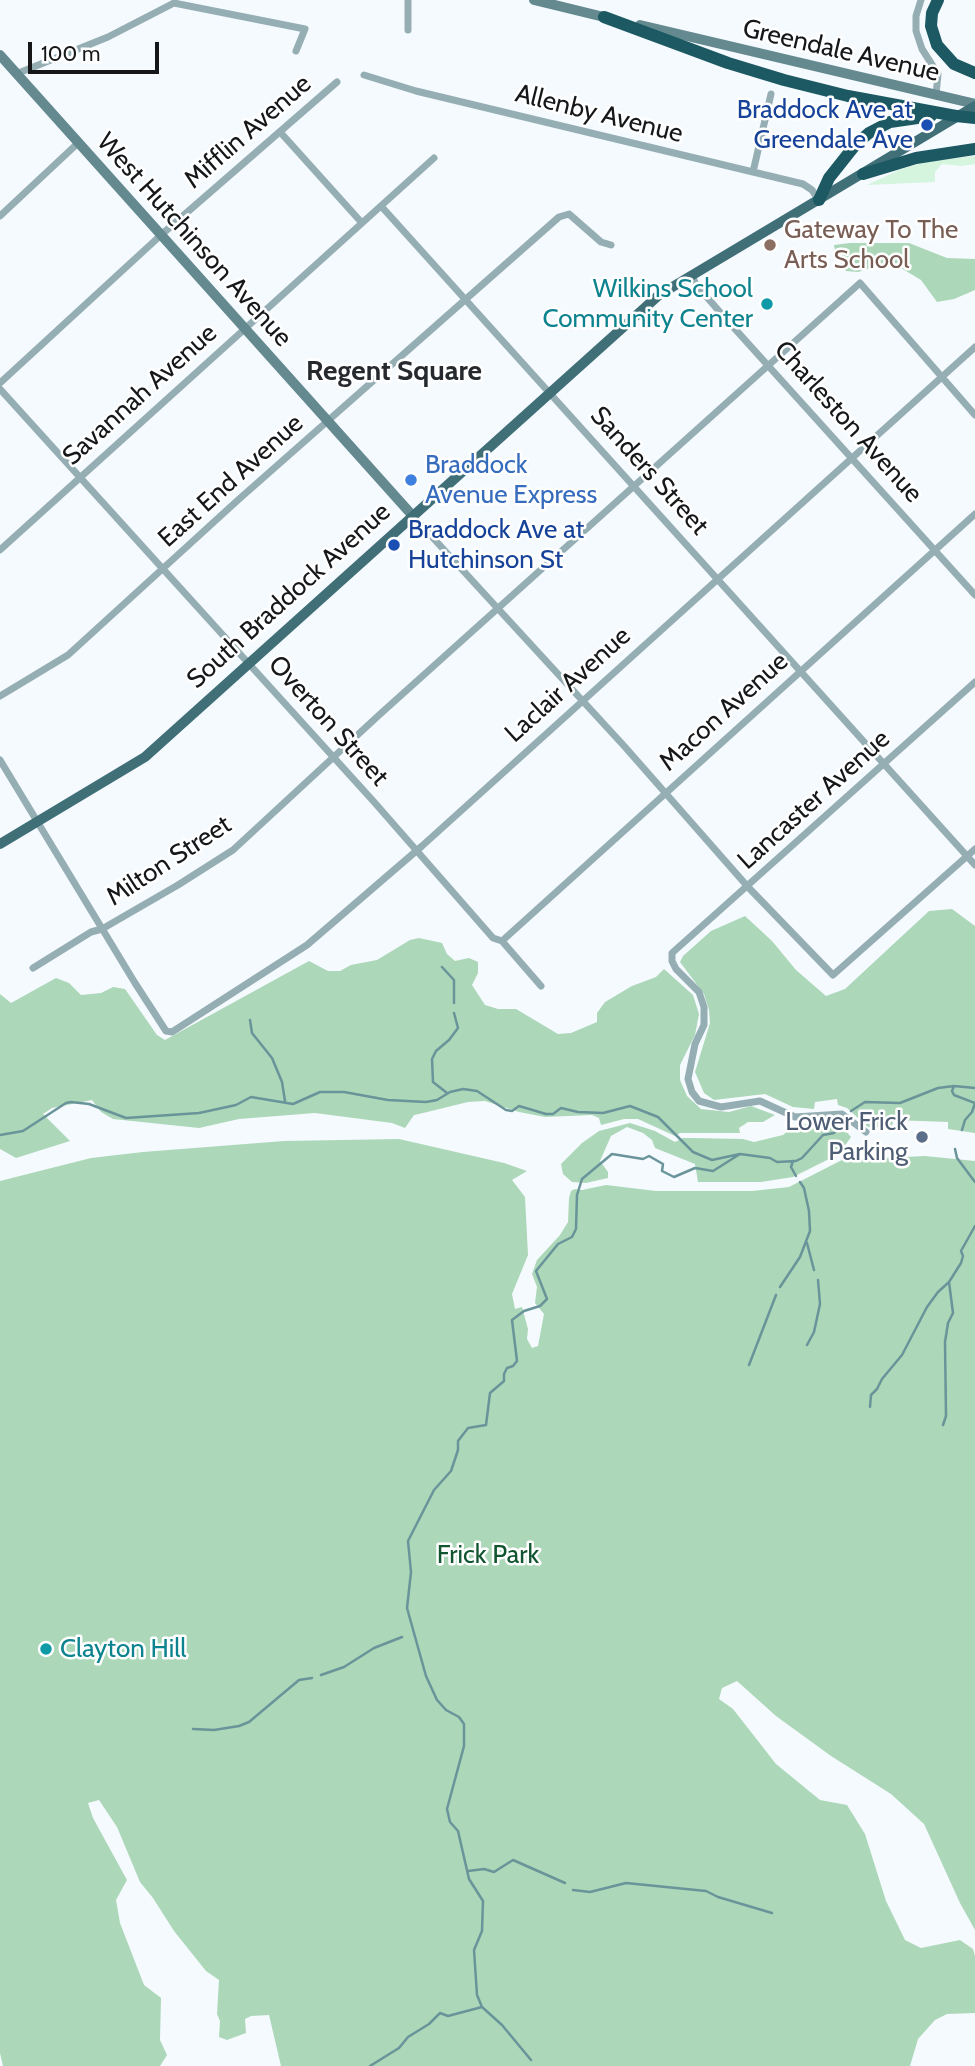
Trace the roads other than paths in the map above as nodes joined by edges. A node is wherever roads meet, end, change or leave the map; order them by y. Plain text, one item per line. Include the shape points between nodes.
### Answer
1 (408, 0) edge
2 (534, 0) edge
3 (921, 0) edge
4 (938, 0) edge
5 (186, 2) edge
6 (604, 17) junction
7 (408, 30) dead end
8 (296, 51) dead end
9 (0, 55) edge
10 (975, 73) edge
11 (16, 74) junction
12 (364, 75) dead end
13 (337, 82) dead end
14 (771, 94) dead end
15 (936, 95) junction
16 (975, 105) edge
17 (936, 114) junction
18 (975, 118) edge
19 (281, 133) junction
20 (78, 143) junction
21 (975, 149) edge
22 (434, 158) dead end
23 (753, 172) junction
24 (863, 174) junction
25 (819, 200) junction
26 (381, 206) junction
27 (0, 216) edge
28 (362, 223) junction
29 (161, 236) junction
30 (611, 245) dead end
31 (692, 276) junction
32 (465, 299) junction
33 (245, 328) junction
34 (975, 347) edge
35 (768, 366) junction
36 (941, 377) junction
37 (0, 383) edge
38 (0, 389) edge
39 (548, 393) junction
40 (975, 415) edge
41 (329, 422) junction
42 (851, 458) junction
43 (79, 478) junction
44 (634, 486) junction
45 (975, 514) edge
46 (412, 515) junction
47 (0, 550) edge
48 (934, 551) junction
49 (163, 570) junction
50 (718, 579) junction
51 (975, 595) edge
52 (498, 608) junction
53 (248, 664) junction
54 (800, 672) junction
55 (975, 682) edge
56 (0, 696) edge
57 (582, 702) junction
58 (332, 758) junction
59 (0, 760) edge
60 (884, 765) junction
61 (665, 794) junction
62 (35, 822) junction
63 (0, 844) edge
64 (975, 849) edge
65 (415, 851) junction
66 (967, 856) junction
67 (975, 865) edge
68 (748, 887) junction
69 (102, 929) junction
70 (496, 943) junction
71 (33, 968) dead end
72 (541, 986) dead end
73 (866, 1132) dead end

1 - 7 street
2 - 6 street, Greendale Avenue
3 - 15 street via 916,31 938,74
4 - 10 highway via 931,19 937,45 954,64
5 - 8 street via 306,29
5 - 11 street via 174,3 108,37
6 - 15 street, Greendale Avenue
6 - 17 highway via 764,75
9 - 11 street, West Hutchinson Avenue
11 - 20 street, West Hutchinson Avenue
12 - 23 street, Allenby Avenue
13 - 19 street, Mifflin Avenue
14 - 23 street
15 - 16 street, Greendale Avenue
16 - 24 main road, South Braddock Avenue
17 - 18 highway, bridge
17 - 25 highway via 890,122 869,133 830,178
19 - 28 street
19 - 29 street, Mifflin Avenue
20 - 27 street
20 - 29 street, West Hutchinson Avenue
21 - 24 highway via 920,157
22 - 26 street, Savannah Avenue
23 - 25 street, Allenby Avenue via 808,187
24 - 25 main road, South Braddock Avenue
25 - 31 main road, South Braddock Avenue
26 - 28 street, Savannah Avenue
26 - 32 street, Sanders Street
28 - 33 street, Savannah Avenue
29 - 33 street, West Hutchinson Avenue
29 - 37 street, Mifflin Avenue
30 - 32 street, East End Avenue via 601,242 569,214 559,217
31 - 35 street, Charleston Avenue
31 - 39 main road, South Braddock Avenue via 659,295
32 - 39 street, Sanders Street
32 - 41 street, East End Avenue
33 - 41 street, West Hutchinson Avenue
33 - 43 street, Savannah Avenue
34 - 36 street, Laclair Avenue
35 - 36 street via 859,284
35 - 42 street, Charleston Avenue
35 - 44 street
36 - 40 street
36 - 42 street, Laclair Avenue
38 - 43 street, Overton Street
39 - 44 street, Sanders Street
39 - 46 main road, South Braddock Avenue
41 - 46 street, West Hutchinson Avenue
41 - 49 street, East End Avenue
42 - 48 street, Charleston Avenue
42 - 50 street, Laclair Avenue
43 - 47 street, Savannah Avenue
43 - 49 street, Overton Street
44 - 50 street, Sanders Street
44 - 52 street
45 - 48 street, Macon Avenue
46 - 52 street
46 - 53 main road, South Braddock Avenue
48 - 51 street, Charleston Avenue
48 - 54 street, Macon Avenue
49 - 53 street, Overton Street
49 - 56 street, East End Avenue via 68,655
50 - 54 street, Sanders Street
50 - 57 street, Laclair Avenue
52 - 57 street
52 - 58 street, Milton Street
53 - 58 street, Overton Street
53 - 62 main road, South Braddock Avenue via 145,757
54 - 60 street, Sanders Street
54 - 61 street, Macon Avenue
55 - 60 street, Lancaster Avenue
57 - 61 street
57 - 65 street, Laclair Avenue
58 - 65 street, Overton Street
58 - 69 street, Milton Street via 233,850
59 - 62 street
60 - 66 street, Sanders Street
60 - 68 street, Lancaster Avenue
61 - 68 street
61 - 70 street, Macon Avenue
62 - 63 main road, South Braddock Avenue
62 - 69 street
64 - 66 street
65 - 69 street, Laclair Avenue via 298,953 172,1032 166,1031
65 - 70 street, Overton Street
66 - 67 street, Sanders Street
66 - 68 street via 833,975
68 - 73 street, Lancaster Avenue via 673,953 671,961 699,992 704,1007 704,1025 688,1079 692,1092 699,1101 721,1107 760,1101 796,1117 842,1114
69 - 71 street, Milton Street
70 - 72 street, Overton Street

